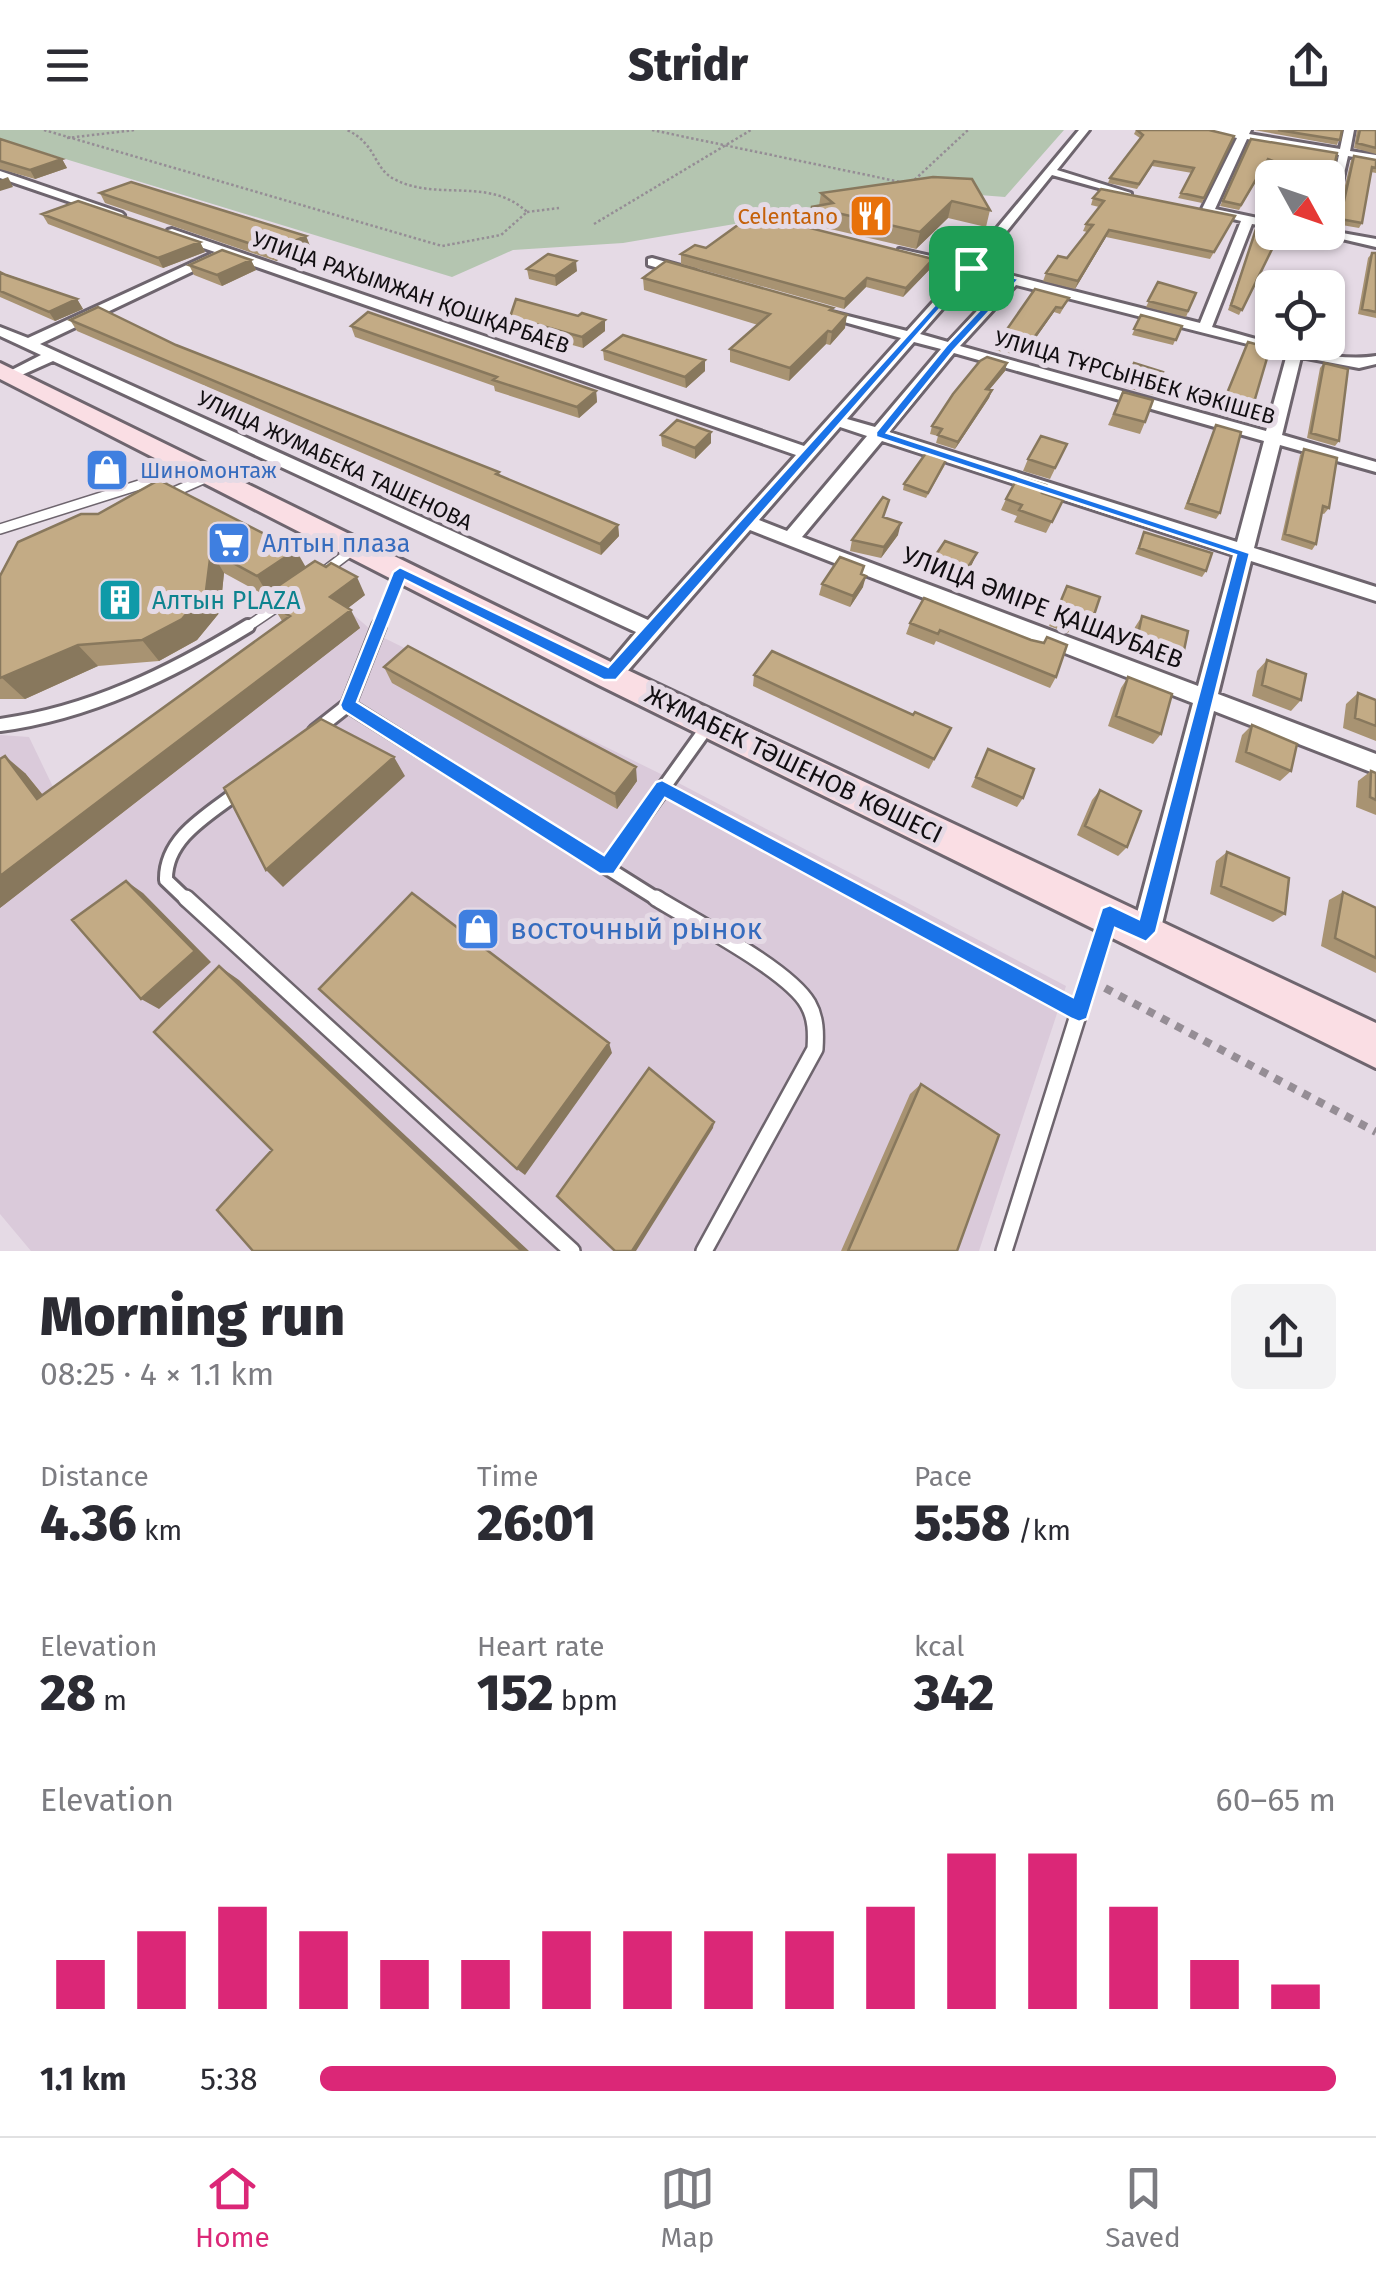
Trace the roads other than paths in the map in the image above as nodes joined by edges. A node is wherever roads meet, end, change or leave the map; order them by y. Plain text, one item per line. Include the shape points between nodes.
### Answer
1 (1084, 130) edge
2 (1209, 130) edge
3 (1349, 130) edge
4 (1245, 133) edge
5 (1344, 152) junction
6 (1376, 158) edge
7 (1342, 160) edge
8 (1048, 171) junction
9 (0, 174) edge
10 (1098, 189) junction
11 (1069, 191) dead end
12 (1032, 192) junction
13 (1050, 192) dead end
14 (1135, 196) edge
15 (1190, 208) edge
16 (1208, 212) junction
17 (1248, 219) junction
18 (132, 220) edge
19 (1255, 220) edge
20 (151, 226) edge
21 (1345, 237) edge
22 (1376, 244) edge
23 (896, 250) edge
24 (226, 252) junction
25 (652, 262) dead end
26 (971, 268) junction
27 (707, 278) edge
28 (1014, 279) junction
29 (799, 304) edge
30 (1204, 330) junction
31 (0, 332) edge
32 (909, 336) junction
33 (1255, 342) edge
34 (28, 344) junction
35 (950, 348) junction
36 (52, 356) junction
37 (1293, 360) edge
38 (5, 373) edge
39 (836, 420) junction
40 (880, 434) junction
41 (1272, 440) junction
42 (806, 452) junction
43 (1376, 468) edge
44 (202, 472) junction
45 (156, 500) edge
46 (746, 522) junction
47 (0, 529) edge
48 (790, 539) junction
49 (354, 549) junction
50 (1243, 553) junction
51 (400, 572) junction
52 (310, 582) edge
53 (295, 593) edge
54 (1376, 594) edge
55 (651, 630) junction
56 (610, 676) junction
57 (1205, 700) junction
58 (348, 705) junction
59 (710, 724) junction
60 (0, 725) edge
61 (304, 740) edge
62 (1376, 764) edge
63 (246, 786) edge
64 (607, 867) junction
65 (1110, 915) junction
66 (1146, 932) junction
67 (1376, 1046) edge
68 (572, 1251) edge
69 (704, 1251) edge
70 (1004, 1251) edge

1 - 8 street
2 - 4 street
3 - 5 street
4 - 5 street
4 - 16 street
5 - 6 street
5 - 7 street
8 - 10 street
8 - 12 street
9 - 18 street
10 - 11 street
10 - 14 street
12 - 13 street
12 - 26 street
15 - 16 street
16 - 17 street
17 - 19 street
17 - 30 street
20 - 24 street, УЛИЦА РАХЫМЖАН ҚОШҚАРБАЕВ
21 - 22 street
23 - 26 street
24 - 34 street
24 - 42 street, УЛИЦА РАХЫМЖАН ҚОШҚАРБАЕВ
25 - 27 street
26 - 28 street
26 - 32 street
28 - 30 street
28 - 35 street
29 - 32 street, УЛИЦА ТҰРСЫНБЕК КӘКІШЕВ
30 - 33 street
31 - 34 street, УЛИЦА ЖУМАБЕКА ТАШЕНОВА
32 - 35 street, УЛИЦА ТҰРСЫНБЕК КӘКІШЕВ
32 - 39 street
34 - 36 street, УЛИЦА ЖУМАБЕКА ТАШЕНОВА
35 - 40 street
35 - 41 street, УЛИЦА ТҰРСЫНБЕК КӘКІШЕВ
36 - 38 street
36 - 55 street, УЛИЦА ЖУМАБЕКА ТАШЕНОВА
37 - 41 street
38 - 44 main road, ЖҰМАБЕК ТӘШЕНОВ КӨШЕСІ
39 - 40 street
39 - 42 street
40 - 48 street
40 - 50 street
41 - 43 street, УЛИЦА ТҰРСЫНБЕК КӘКІШЕВ
41 - 50 street
42 - 46 street
44 - 45 lane
44 - 47 lane
44 - 49 main road, ЖҰМАБЕК ТӘШЕНОВ КӨШЕСІ
46 - 48 street, УЛИЦА ӘМІРЕ ҚАШАУБАЕВ
46 - 55 street
48 - 57 street, УЛИЦА ӘМІРЕ ҚАШАУБАЕВ
49 - 51 main road, ЖҰМАБЕК ТӘШЕНОВ КӨШЕСІ
49 - 52 lane
50 - 54 street
50 - 57 street
51 - 56 main road, ЖҰМАБЕК ТӘШЕНОВ КӨШЕСІ
51 - 58 lane
53 - 60 lane via 216,646 155,675 50,716
55 - 56 street
56 - 59 main road, ЖҰМАБЕК ТӘШЕНОВ КӨШЕСІ
57 - 62 street, УЛИЦА ӘМІРЕ ҚАШАУБАЕВ
57 - 66 street
58 - 61 lane
58 - 64 lane
59 - 64 lane
59 - 65 main road, ЖҰМАБЕК ТӘШЕНОВ КӨШЕСІ
63 - 68 lane via 173,848 163,867 166,880
64 - 69 lane via 790,982 810,1002 817,1025 815,1049
65 - 66 main road, ЖҰМАБЕК ТӘШЕНОВ КӨШЕСІ
65 - 70 lane
66 - 67 main road, ЖҰМАБЕК ТӘШЕНОВ КӨШЕСІ

